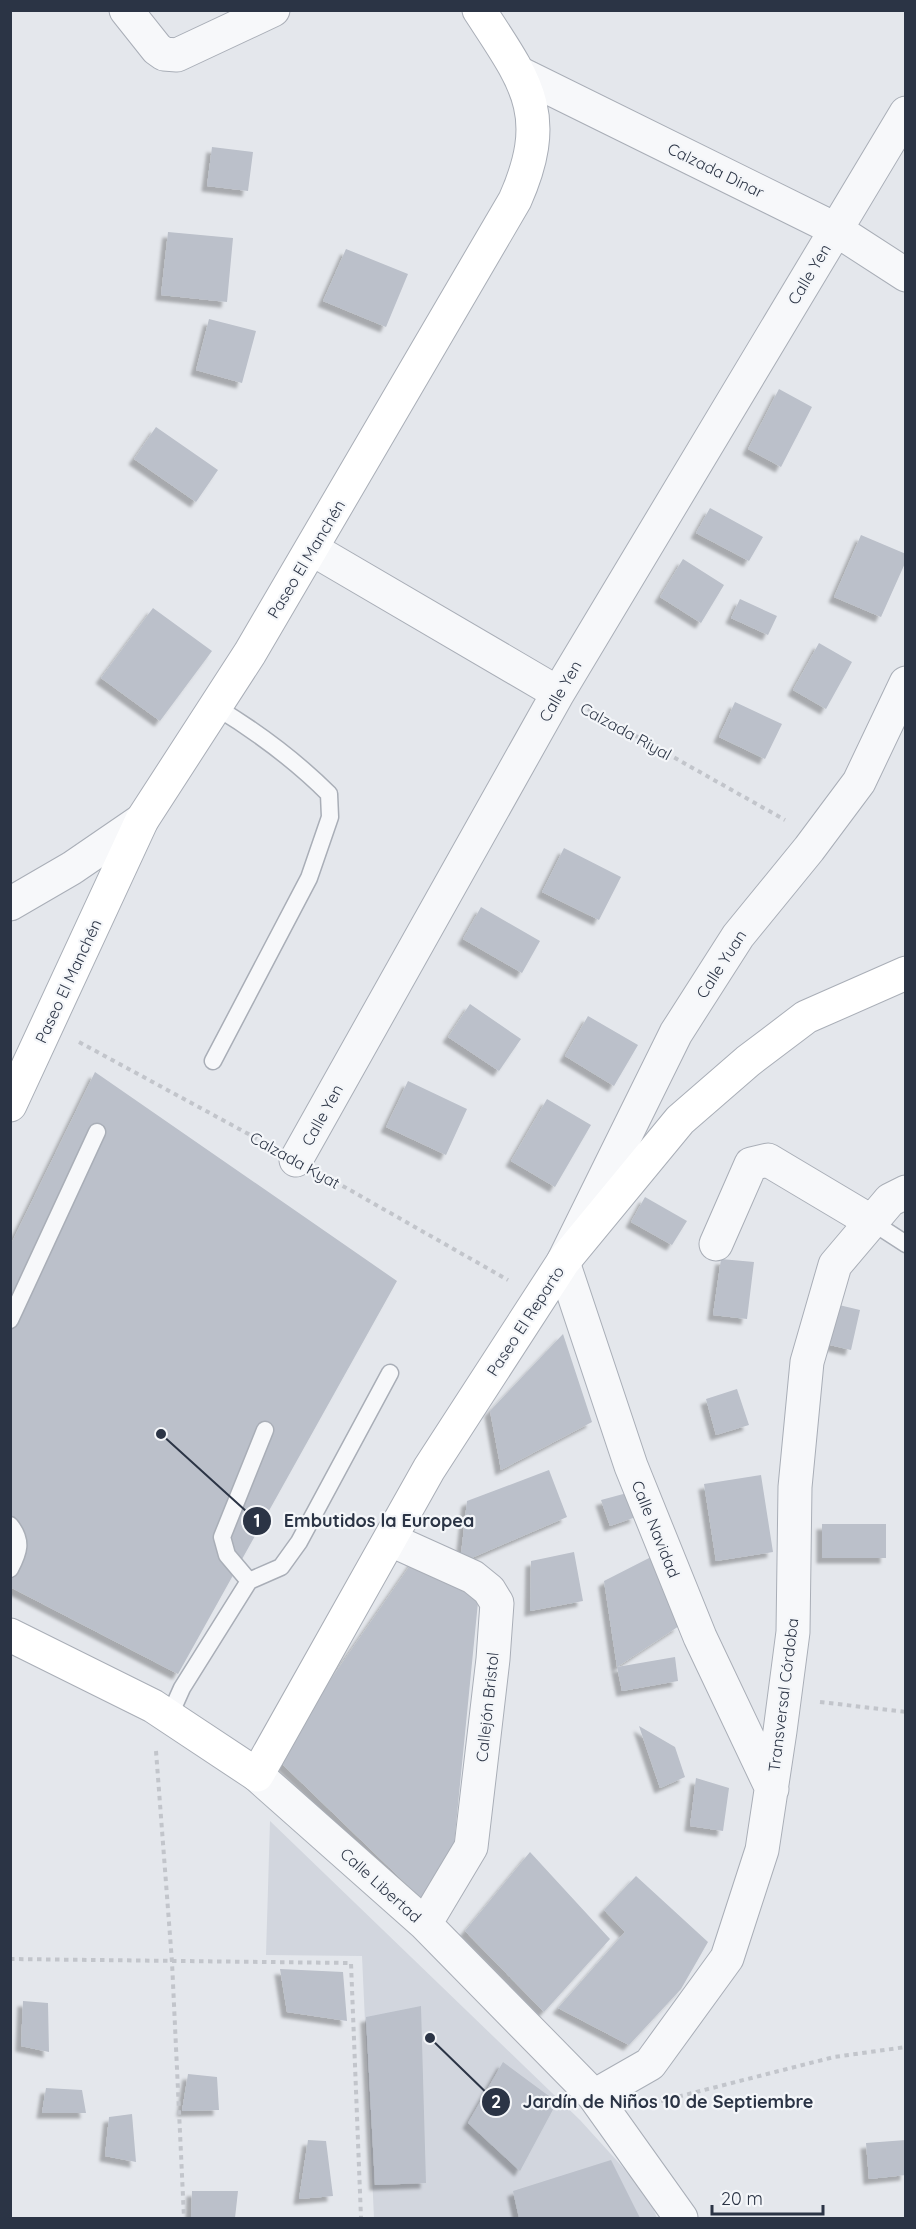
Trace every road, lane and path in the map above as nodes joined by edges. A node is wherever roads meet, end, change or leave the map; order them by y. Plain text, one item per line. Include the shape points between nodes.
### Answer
1 (126, 10) edge
2 (273, 10) edge
3 (479, 10) edge
4 (521, 74) junction
5 (906, 114) edge
6 (835, 229) junction
7 (906, 275) edge
8 (312, 549) junction
9 (906, 683) edge
10 (558, 693) junction
11 (216, 707) junction
12 (142, 820) junction
13 (817, 838) junction
14 (10, 904) edge
15 (906, 973) edge
16 (48, 1025) junction
17 (213, 1061) dead end
18 (10, 1104) edge
19 (97, 1132) dead end
20 (296, 1160) junction
21 (906, 1192) edge
22 (872, 1222) junction
23 (716, 1244) dead end
24 (906, 1244) edge
25 (563, 1262) junction
26 (540, 1298) junction
27 (10, 1320) edge
28 (390, 1373) dead end
29 (265, 1430) dead end
30 (10, 1525) edge
31 (391, 1540) junction
32 (10, 1569) edge
33 (249, 1581) junction
34 (10, 1635) edge
35 (784, 1697) junction
36 (161, 1711) junction
37 (906, 1712) edge
38 (258, 1775) junction
39 (772, 1788) junction
40 (425, 1924) junction
41 (10, 1959) edge
42 (172, 1962) junction
43 (906, 2047) edge
44 (600, 2106) junction
45 (184, 2218) edge
46 (361, 2218) edge
47 (681, 2218) edge

1 - 2 street via 158,49 177,55
3 - 4 street, Paseo El Manchén
4 - 6 street, Calzada Dinar
4 - 8 street, Paseo El Manchén via 533,109 534,139 515,200
5 - 6 street, Calle Yen
6 - 7 street, Calzada Dinar
6 - 10 street, Calle Yen
8 - 10 street
8 - 11 street, Paseo El Manchén
9 - 13 street, Calle Yuan via 859,782
10 - 13 path, Calzada Riyal
10 - 20 street, Calle Yen
11 - 12 street, Paseo El Manchén
11 - 17 lane via 254,731 329,794 330,817 309,878
12 - 14 street
12 - 16 street, Paseo El Manchén
13 - 25 street, Calle Yuan via 738,936 676,1033
15 - 25 street, Paseo El Reparto via 806,1017 748,1061 680,1120
16 - 18 street, Paseo El Manchén
16 - 20 path, Calzada Kyat
19 - 27 lane
20 - 26 path, Calzada Kyat
21 - 22 street, Transversal Córdoba via 890,1200
22 - 23 street via 768,1160 759,1160 751,1164
22 - 24 lane
22 - 35 street, Transversal Córdoba via 836,1265 807,1362 795,1487 793,1632
25 - 26 street, Paseo El Reparto
25 - 39 street, Calle Navidad via 635,1476 700,1637
26 - 31 street, Paseo El Reparto via 429,1469
28 - 33 lane via 299,1542 281,1567
29 - 33 lane via 222,1537 227,1555
30 - 32 lane via 18,1535 19,1552
31 - 38 street, Paseo El Reparto
31 - 40 street, Callejón Bristol via 474,1577 497,1603 471,1847
33 - 36 lane via 182,1688
34 - 36 street, Calle Libertad
35 - 37 path
35 - 39 street, Transversal Córdoba
36 - 38 street, Calle Libertad
36 - 42 path
38 - 40 street, Calle Libertad
39 - 44 street, Transversal Córdoba via 762,1850 727,1958 650,2064
40 - 44 street, Calle Libertad
41 - 42 path
42 - 45 path
42 - 46 path via 351,1963
43 - 44 path via 834,2057
44 - 47 street, Calle Libertad

